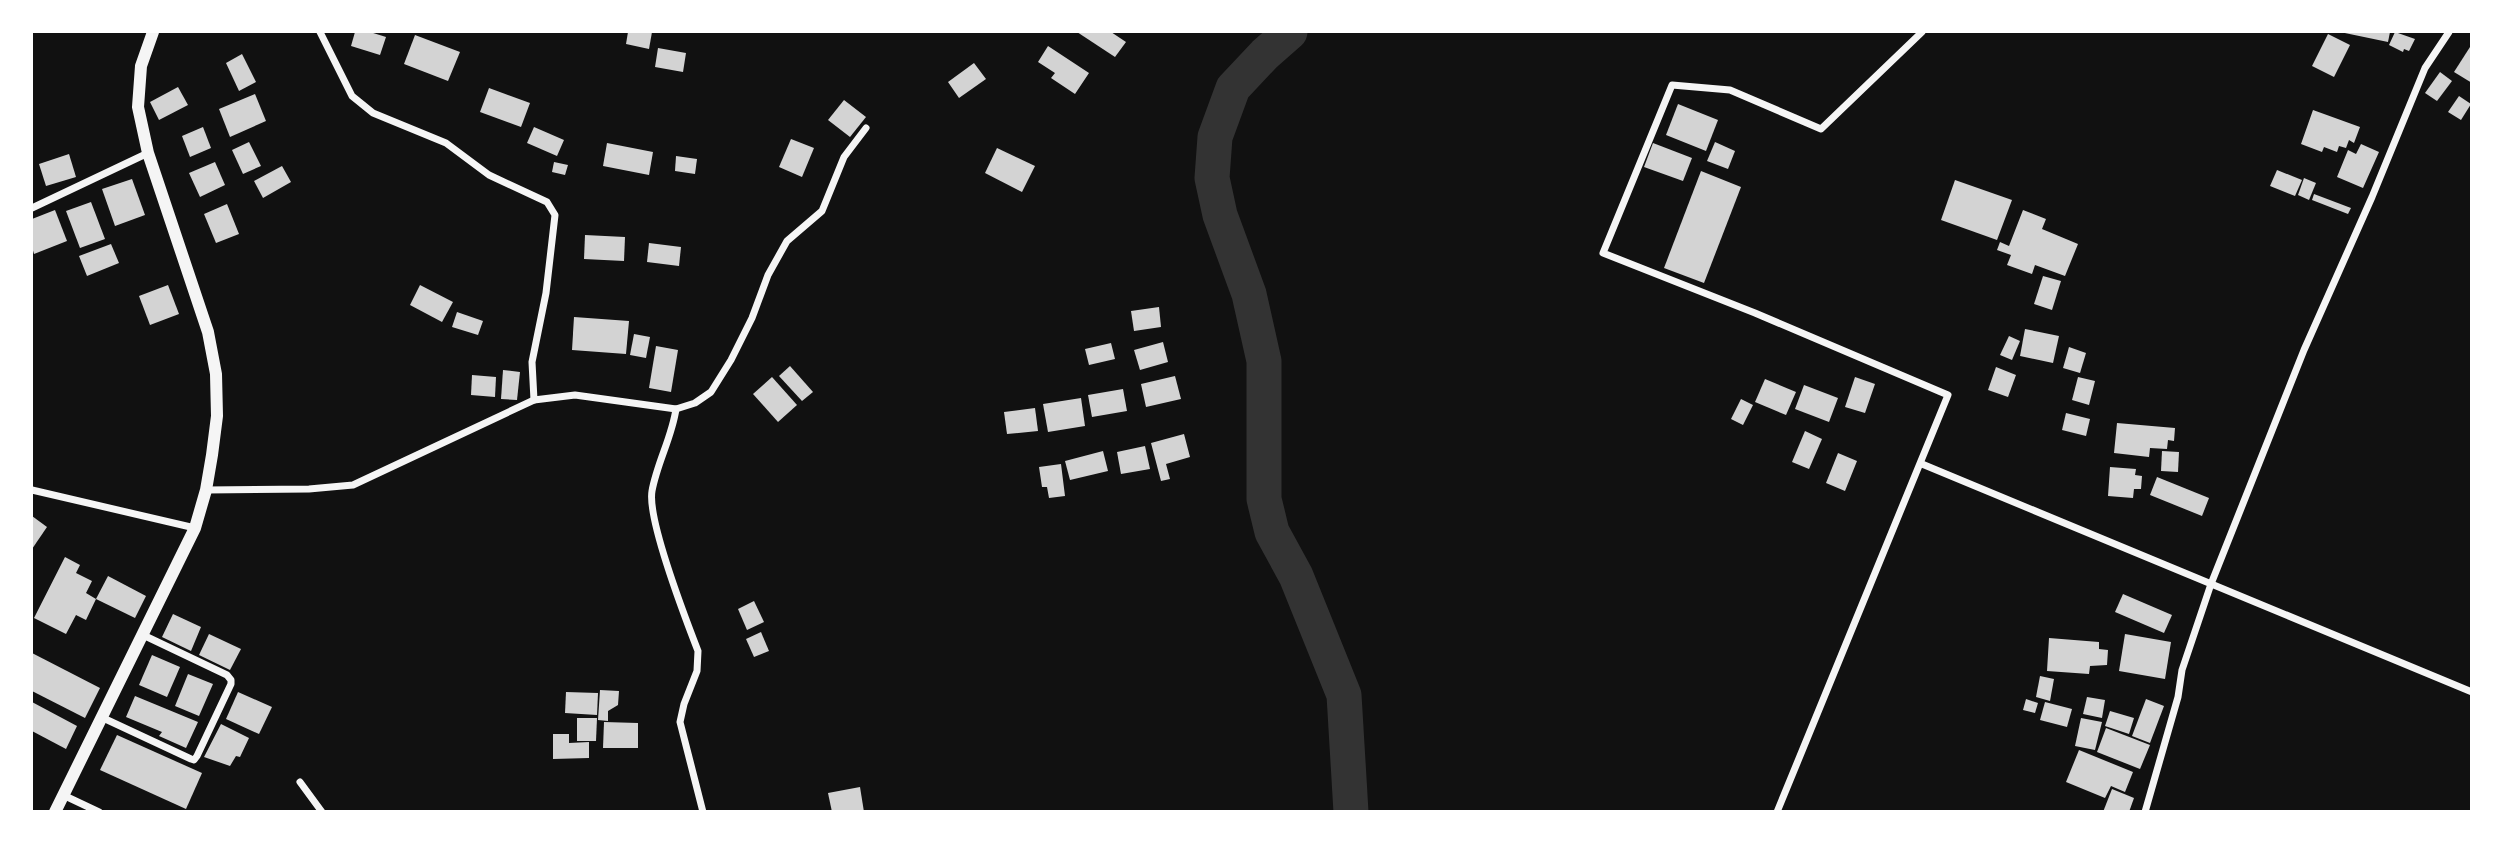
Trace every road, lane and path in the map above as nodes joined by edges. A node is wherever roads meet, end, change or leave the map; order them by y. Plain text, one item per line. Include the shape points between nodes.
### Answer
1 (153, 32) edge
2 (320, 32) edge
3 (1922, 32) edge
4 (2449, 32) edge
5 (866, 128) dead end
6 (148, 153) junction
7 (32, 208) edge
8 (534, 400) junction
9 (676, 409) junction
10 (1922, 464) junction
11 (32, 490) edge
12 (206, 490) junction
13 (195, 528) junction
14 (2211, 584) junction
15 (143, 635) junction
16 (2472, 692) edge
17 (101, 717) junction
18 (300, 782) dead end
19 (63, 795) junction
20 (55, 811) edge
21 (99, 811) edge
22 (322, 811) edge
23 (702, 811) edge
24 (1777, 811) edge
25 (2145, 811) edge

1 - 6 street via 138,90
2 - 8 street via 352,96 373,113 446,143 489,174 547,202 555,215 532,362
3 - 10 street via 1821,129 1730,90 1672,85 1603,253 1948,395
4 - 14 street via 2425,68 2304,349
5 - 9 street via 844,157 822,211 788,242 774,264 736,350 711,392
6 - 7 street
6 - 12 street via 213,353 216,416
8 - 9 street via 575,395
8 - 12 street via 353,485
9 - 23 street via 651,493 653,517 698,651 697,671 680,722
10 - 14 street
10 - 24 street
11 - 13 street
12 - 13 street
13 - 15 street
14 - 16 street
14 - 25 street via 2182,670
15 - 17 street
15 - 17 street via 231,680 197,756 191,759
17 - 19 street
18 - 22 street
19 - 20 street
19 - 21 street

